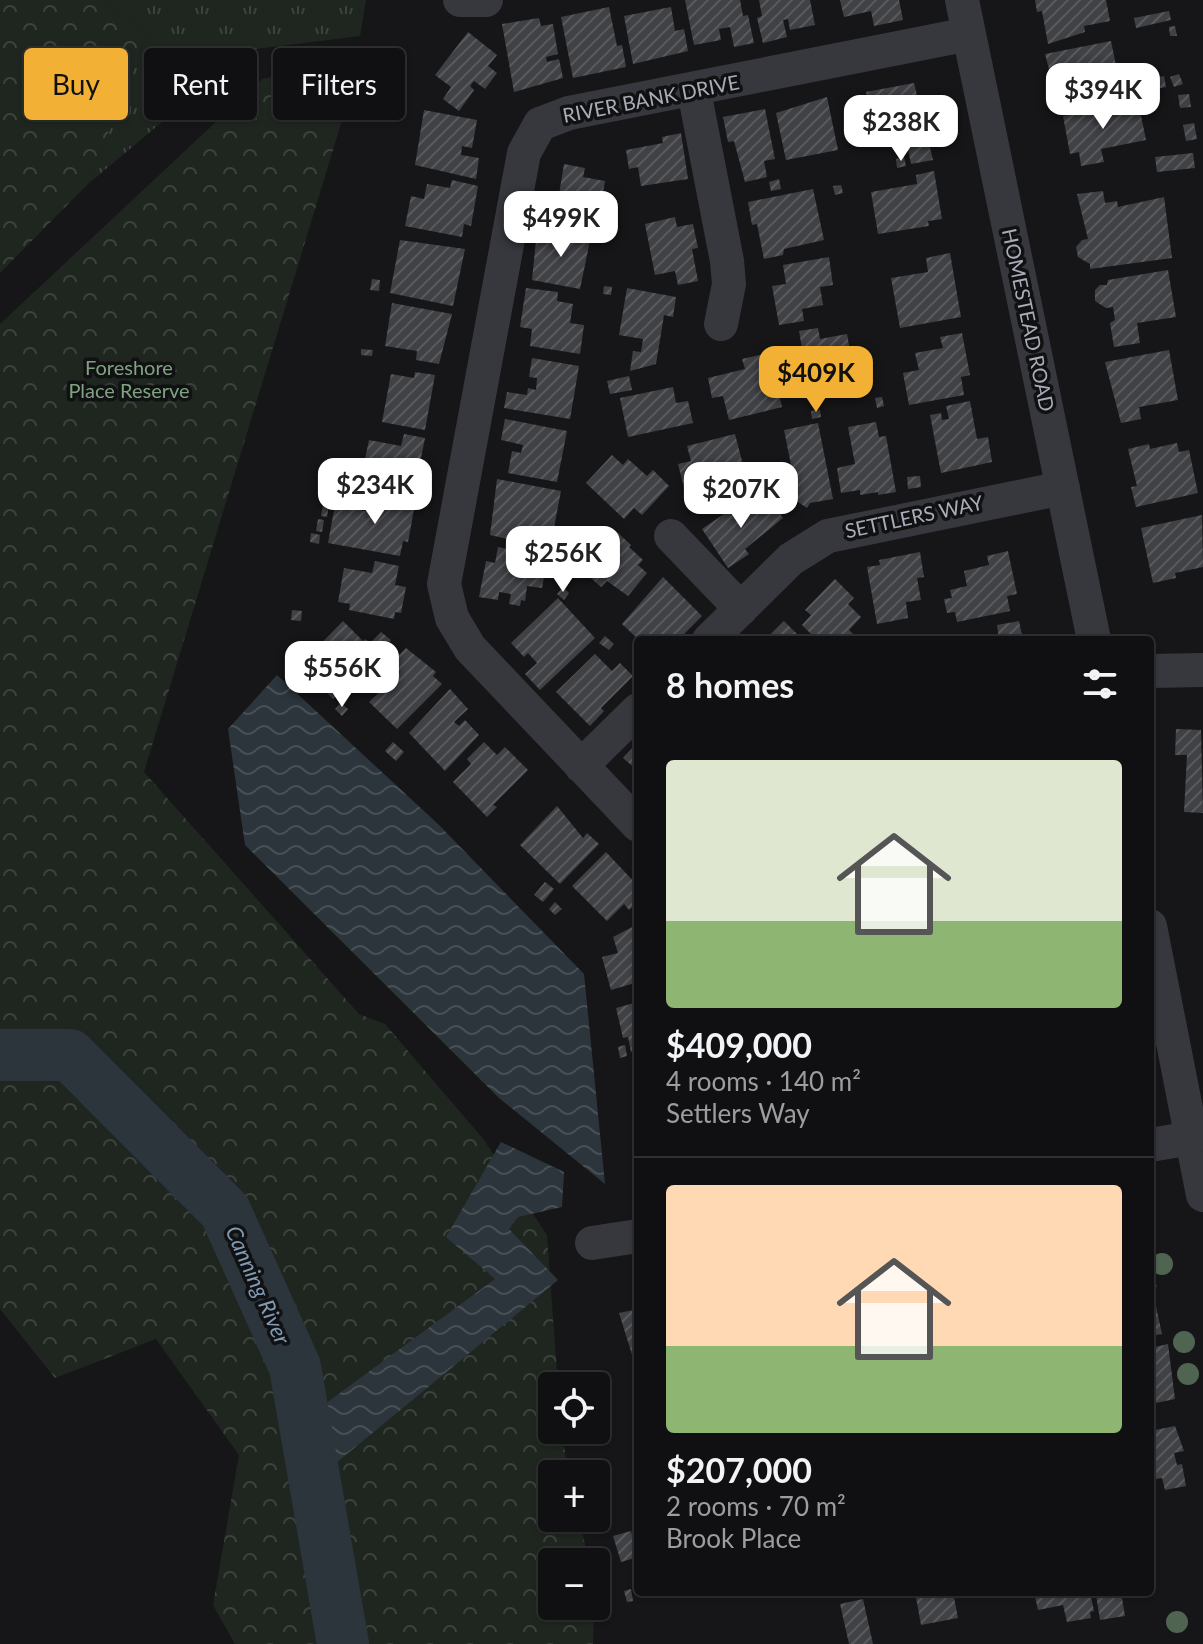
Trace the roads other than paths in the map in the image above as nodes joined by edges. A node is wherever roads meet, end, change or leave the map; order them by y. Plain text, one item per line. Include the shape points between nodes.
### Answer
1 (460, 0) edge
2 (486, 0) edge
3 (962, 0) edge
4 (969, 34) junction
5 (694, 91) junction
6 (721, 324) dead end
7 (1063, 488) junction
8 (671, 536) dead end
9 (741, 609) junction
10 (713, 636) edge
11 (1093, 636) edge
12 (1203, 670) edge
13 (1154, 671) edge
14 (634, 714) edge
15 (581, 766) junction
16 (634, 821) edge
17 (1154, 946) edge
18 (1192, 1138) junction
19 (1154, 1144) edge
20 (1203, 1195) edge
21 (634, 1237) edge
22 (592, 1243) dead end

1 - 2 street
3 - 4 street, HOMESTEAD ROAD
4 - 5 street, RIVER BANK DRIVE
4 - 7 street, HOMESTEAD ROAD
5 - 6 street via 727,261 729,284
5 - 15 street, RIVER BANK DRIVE via 554,118 540,124 524,153 449,545 444,584 452,618 470,648
7 - 9 street, SETTLERS WAY via 828,536 791,559
7 - 11 street, HOMESTEAD ROAD
8 - 9 street
9 - 10 street, SETTLERS WAY
12 - 13 street
14 - 15 street
15 - 16 street, RIVER BANK DRIVE
17 - 18 street
18 - 19 street
18 - 20 street
21 - 22 street

